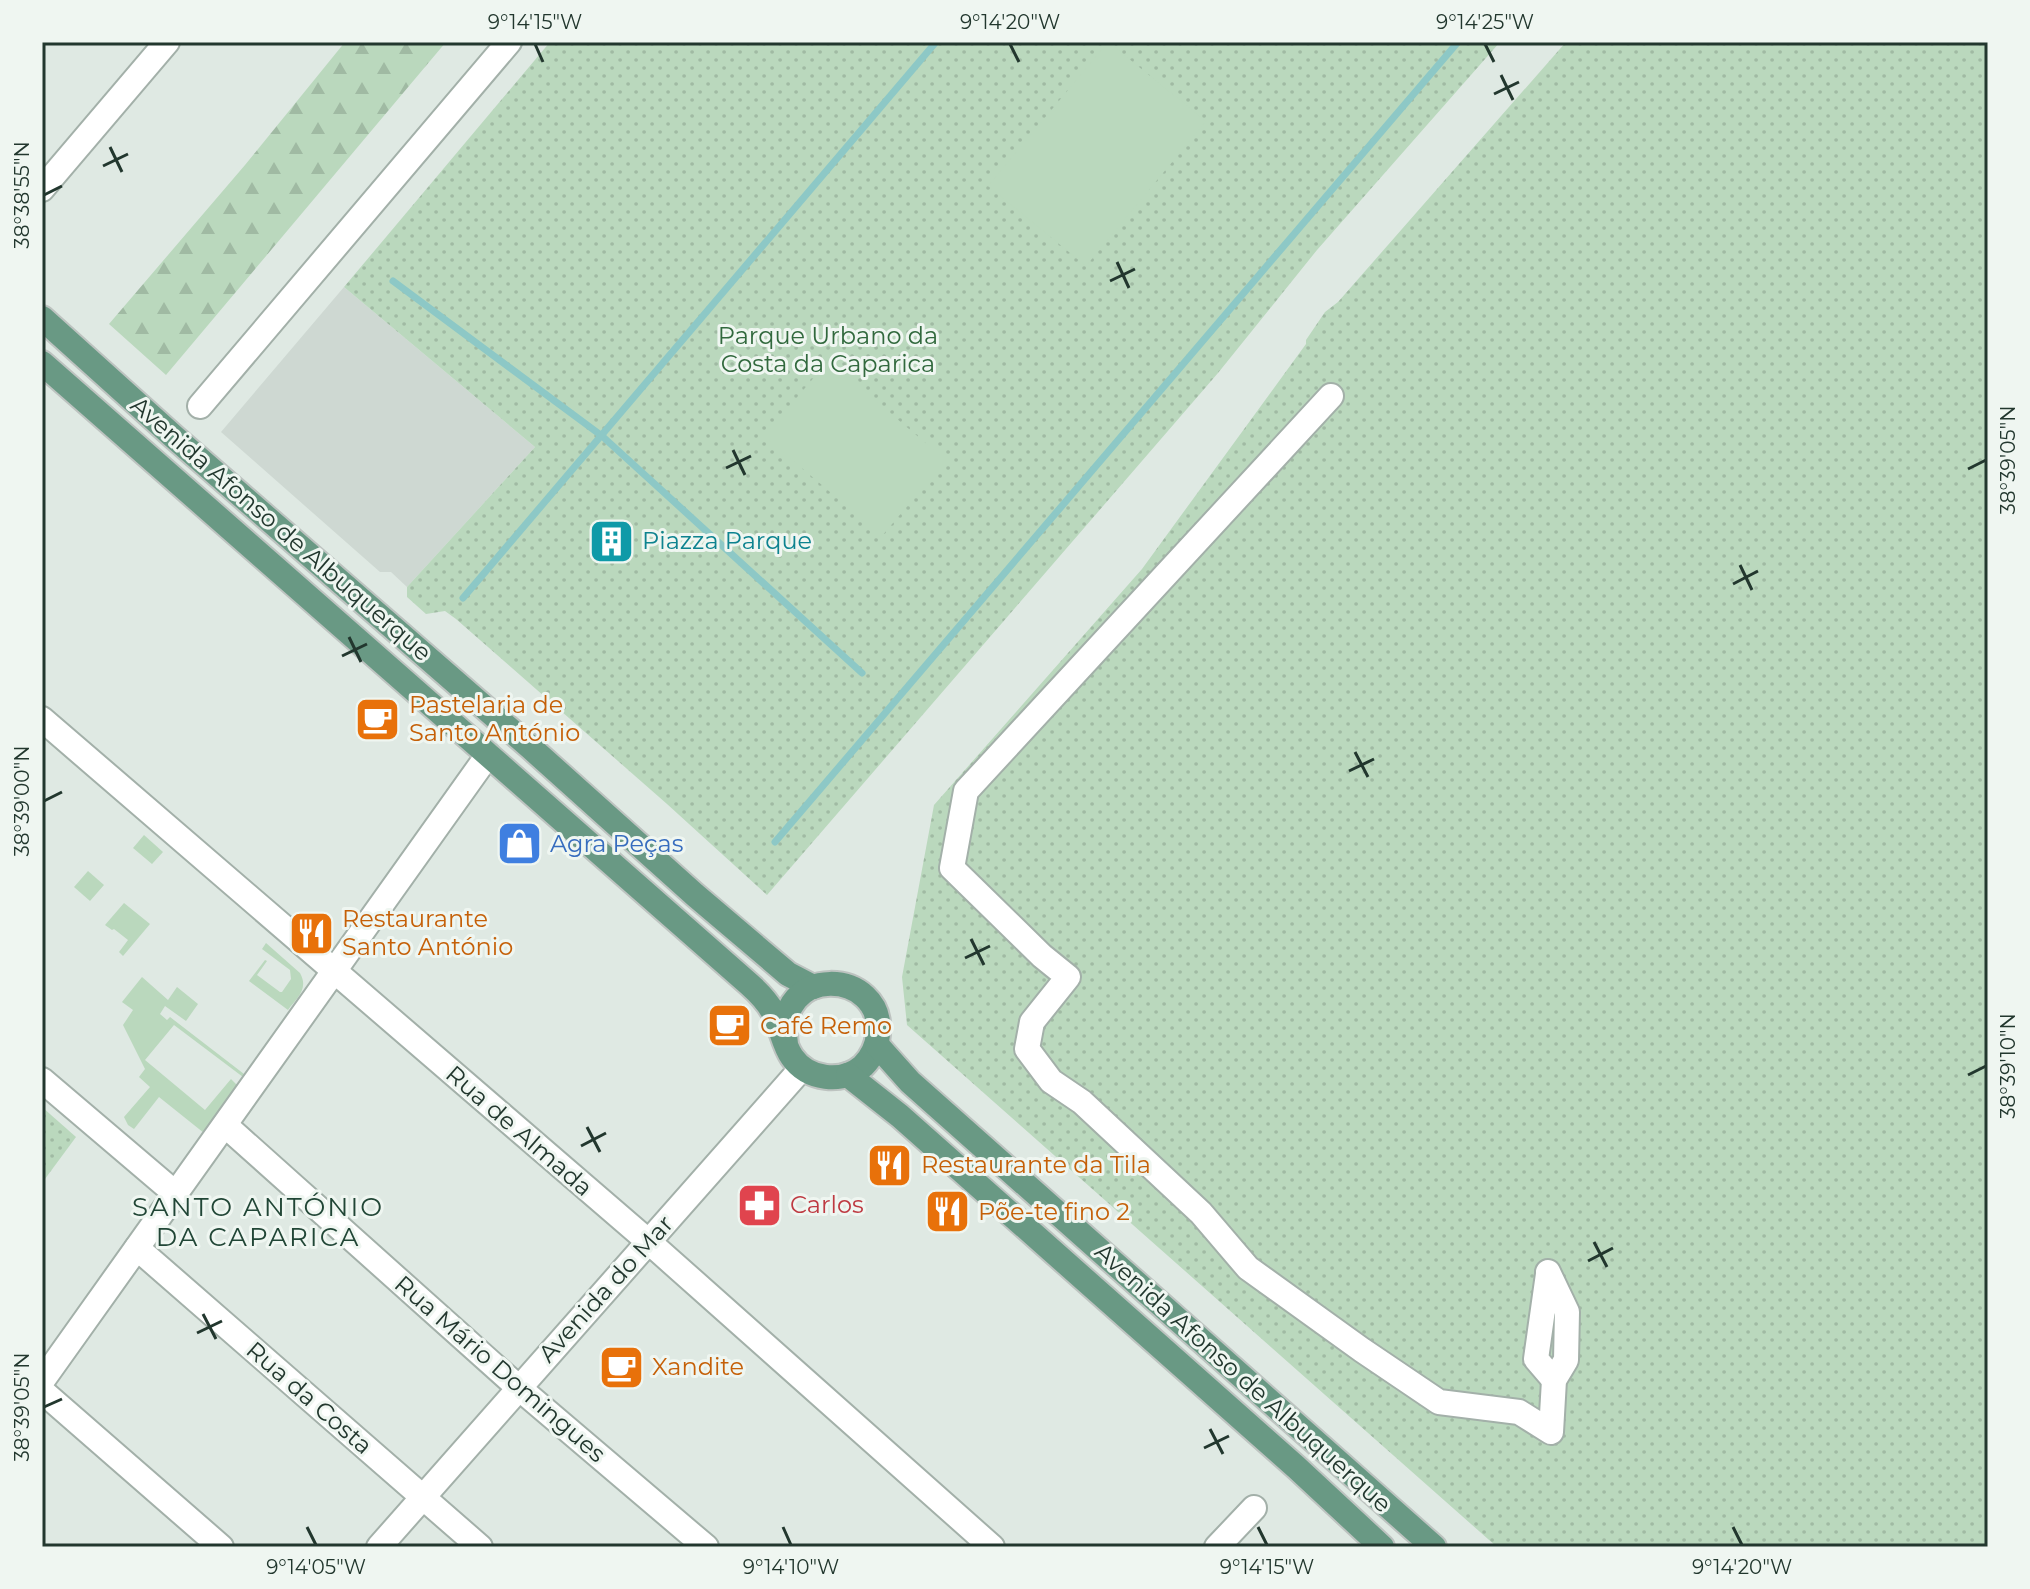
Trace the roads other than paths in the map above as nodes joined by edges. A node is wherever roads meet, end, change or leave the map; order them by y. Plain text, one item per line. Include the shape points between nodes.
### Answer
1 (167, 42) edge
2 (500, 45) edge
3 (42, 189) edge
4 (42, 318) edge
5 (42, 363) edge
6 (1331, 396) dead end
7 (200, 406) dead end
8 (42, 719) edge
9 (488, 755) junction
10 (334, 971) junction
11 (813, 987) junction
12 (786, 1044) junction
13 (877, 1045) junction
14 (802, 1068) junction
15 (848, 1075) junction
16 (42, 1080) edge
17 (225, 1125) junction
18 (176, 1194) junction
19 (649, 1242) junction
20 (137, 1248) junction
21 (1548, 1272) dead end
22 (42, 1381) edge
23 (519, 1388) junction
24 (42, 1391) edge
25 (423, 1497) junction
26 (1254, 1508) dead end
27 (221, 1547) edge
28 (379, 1547) edge
29 (480, 1547) edge
30 (706, 1547) edge
31 (992, 1547) edge
32 (1217, 1547) edge
33 (1382, 1547) edge
34 (1434, 1547) edge

1 - 3 street
2 - 7 street
4 - 11 main road, Avenida Afonso de Albuquerque via 706,904 788,974
5 - 9 main road, Avenida Afonso de Albuquerque
6 - 21 street via 966,791 952,868 1068,977 1032,1022 1027,1049 1051,1081 1082,1102 1201,1213 1248,1268 1362,1350 1439,1402 1519,1412 1551,1432 1554,1380 1566,1360 1567,1312
8 - 10 street, Rua de Almada
9 - 10 street
9 - 12 main road, Avenida Afonso de Albuquerque via 749,984 773,1012
10 - 17 street
10 - 19 street, Rua de Almada
11 - 12 main road via 786,1015
11 - 13 main road, Avenida Afonso de Albuquerque via 843,984 869,1001 879,1029
12 - 14 main road, Avenida Afonso de Albuquerque
13 - 15 main road via 871,1058
13 - 34 main road, Avenida Afonso de Albuquerque via 910,1082
14 - 15 main road via 833,1078
14 - 19 street, Avenida do Mar
15 - 33 main road, Avenida Afonso de Albuquerque
16 - 18 street
17 - 18 street
17 - 23 street, Rua Mário Domingues
18 - 20 street
19 - 23 street, Avenida do Mar
19 - 31 street, Rua de Almada
20 - 22 street
20 - 25 street, Rua da Costa
23 - 25 street, Avenida do Mar
23 - 30 street, Rua Mário Domingues
24 - 27 street
25 - 28 street, Avenida do Mar
25 - 29 street, Rua da Costa
26 - 32 street

